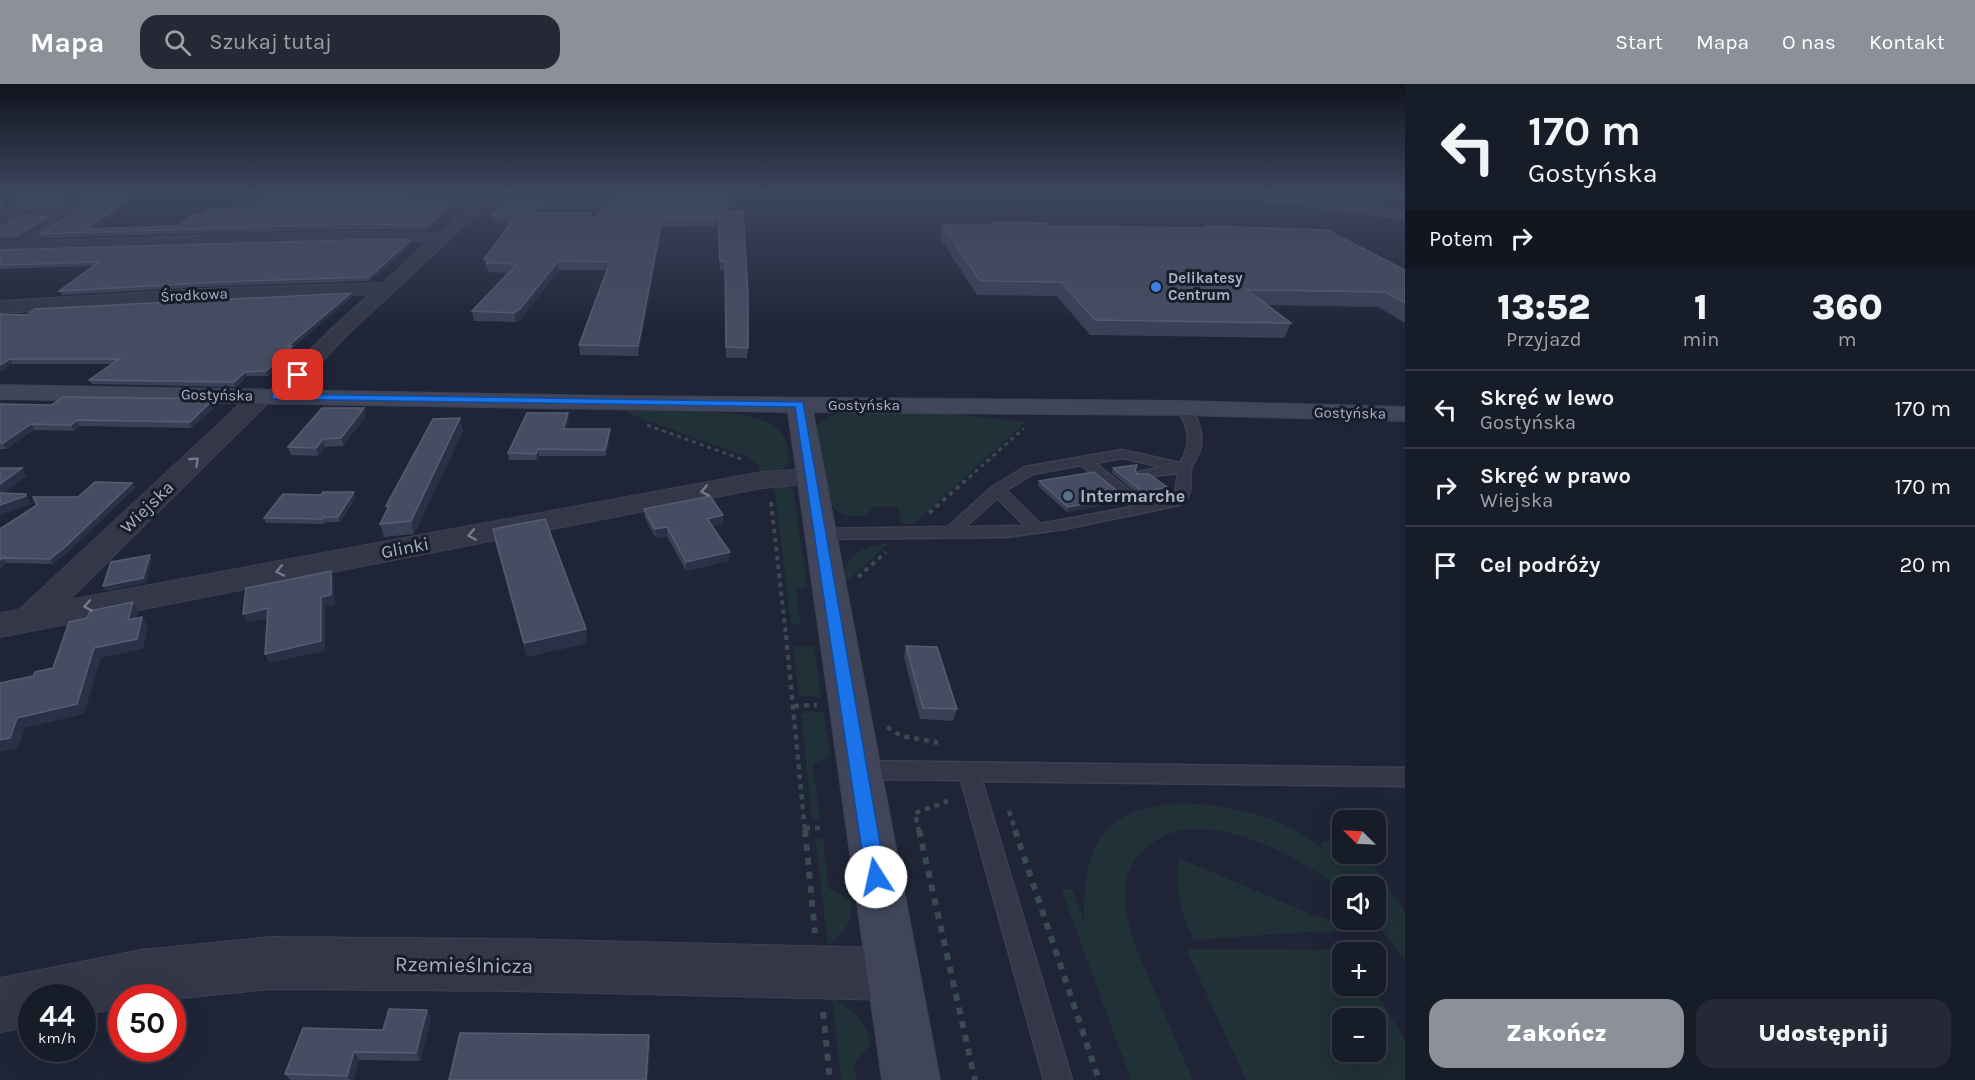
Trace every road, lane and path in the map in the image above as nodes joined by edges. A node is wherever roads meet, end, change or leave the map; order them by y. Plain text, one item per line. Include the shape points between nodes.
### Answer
1 (30, 239) edge
2 (239, 239) edge
3 (440, 239) edge
4 (19, 246) junction
5 (0, 247) edge
6 (387, 288) junction
7 (0, 307) edge
8 (0, 392) edge
9 (269, 397) junction
10 (799, 404) junction
11 (1182, 408) junction
12 (1405, 414) edge
13 (1027, 426) dead end
14 (1083, 460) junction
15 (1184, 468) junction
16 (1142, 475) edge
17 (810, 477) junction
18 (762, 480) junction
19 (997, 490) junction
20 (1143, 508) junction
21 (921, 520) dead end
22 (1036, 528) junction
23 (952, 531) junction
24 (819, 534) junction
25 (894, 544) dead end
26 (852, 582) dead end
27 (16, 621) edge
28 (824, 705) dead end
29 (794, 706) junction
30 (882, 717) dead end
31 (937, 753) dead end
32 (858, 770) junction
33 (969, 772) junction
34 (1405, 777) edge
35 (944, 790) dead end
36 (1009, 811) dead end
37 (805, 828) junction
38 (821, 828) dead end
39 (819, 973) junction
40 (892, 974) junction
41 (96, 986) edge
42 (18, 1002) edge
43 (0, 1005) edge
44 (830, 1080) edge
45 (911, 1080) edge
46 (975, 1080) edge
47 (1058, 1080) edge
48 (1100, 1080) edge

1 - 4 lane
2 - 4 street
3 - 6 street, Wiejska
4 - 5 street
6 - 7 street, Środkowa
6 - 9 street, Wiejska
8 - 9 main road, Gostyńska
9 - 10 main road, Gostyńska
27 -> 9 street, Wiejska
10 - 11 main road, Gostyńska
10 - 17 main road
11 - 12 main road, Gostyńska
11 - 15 lane via 1194,426 1197,441
13 - 21 path
14 - 15 lane via 1131,455
14 - 19 lane via 1030,470
14 - 20 lane via 1116,480
15 - 16 lane
15 - 20 lane via 1185,485 1180,500
17 - 18 street, Glinki
17 - 24 main road
18 -> 27 street, Glinki
18 - 29 path via 770,488
19 - 22 lane
19 - 23 lane
20 - 22 lane
22 - 23 lane via 997,533
23 - 24 lane
24 - 32 main road
25 - 26 path
28 - 29 path
29 - 37 path
30 - 31 path via 885,725 901,736 936,742
32 - 33 lane
32 - 40 main road
33 - 34 lane
33 - 47 lane
35 - 46 path via 946,802 915,813
36 - 48 path
37 - 38 path
37 - 39 path
39 - 40 street, Rzemieślnicza
39 - 41 street, Rzemieślnicza via 271,963 141,976
39 - 44 path
40 - 45 main road
42 - 43 street

